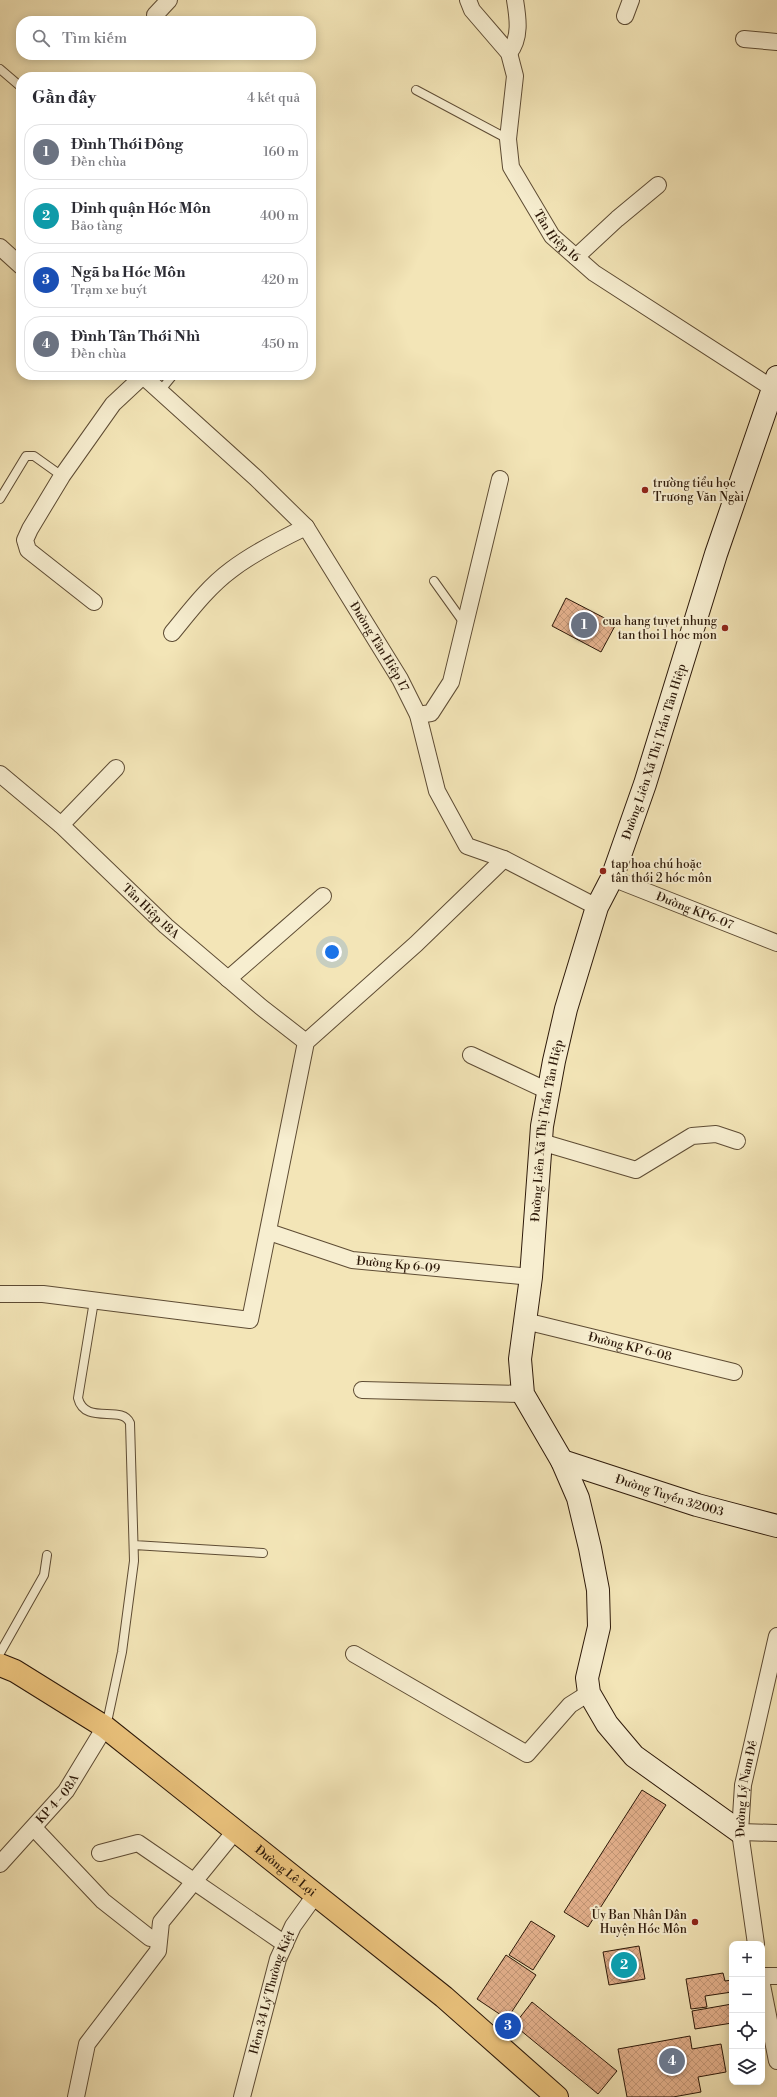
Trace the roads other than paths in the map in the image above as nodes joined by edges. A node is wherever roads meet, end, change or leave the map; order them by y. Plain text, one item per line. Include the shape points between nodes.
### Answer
1 (169, 0) edge
2 (468, 0) edge
3 (515, 0) edge
4 (631, 0) edge
5 (155, 15) dead end
6 (624, 16) dead end
7 (744, 39) dead end
8 (777, 42) edge
9 (509, 53) junction
10 (0, 69) edge
11 (16, 83) edge
12 (416, 90) dead end
13 (508, 139) junction
14 (658, 185) dead end
15 (0, 247) edge
16 (576, 257) junction
17 (16, 261) edge
18 (137, 380) edge
19 (148, 380) edge
20 (169, 380) edge
21 (775, 384) edge
22 (160, 391) junction
23 (62, 476) junction
24 (500, 479) dead end
25 (0, 499) edge
26 (306, 527) junction
27 (434, 581) dead end
28 (94, 602) dead end
29 (465, 624) junction
30 (172, 633) dead end
31 (418, 715) junction
32 (116, 768) dead end
33 (0, 774) edge
34 (61, 825) junction
35 (504, 859) junction
36 (612, 878) junction
37 (323, 896) dead end
38 (597, 907) junction
39 (777, 943) edge
40 (228, 979) junction
41 (306, 1042) junction
42 (471, 1055) dead end
43 (548, 1091) junction
44 (737, 1141) dead end
45 (541, 1142) junction
46 (269, 1232) junction
47 (532, 1278) junction
48 (0, 1294) edge
49 (94, 1301) junction
50 (526, 1321) junction
51 (734, 1372) dead end
52 (362, 1390) dead end
53 (523, 1394) junction
54 (562, 1461) junction
55 (777, 1526) edge
56 (134, 1545) junction
57 (263, 1553) dead end
58 (47, 1555) dead end
59 (777, 1636) edge
60 (0, 1653) edge
61 (354, 1654) dead end
62 (0, 1665) edge
63 (589, 1693) junction
64 (105, 1727) junction
65 (34, 1828) junction
66 (236, 1830) junction
67 (740, 1832) junction
68 (777, 1833) edge
69 (100, 1854) dead end
70 (0, 1864) edge
71 (194, 1882) junction
72 (316, 1894) junction
73 (159, 1937) junction
74 (756, 1941) edge
75 (285, 1944) junction
76 (765, 1976) edge
77 (777, 1976) edge
78 (765, 2000) edge
79 (777, 2061) edge
80 (76, 2097) edge
81 (242, 2097) edge
82 (557, 2097) edge

1 - 5 street
2 - 9 street, Tân Hiệp 16 via 472,10
3 - 9 street via 518,31 516,43
4 - 6 street
7 - 8 street
9 - 13 street, Tân Hiệp 16 via 515,76
10 - 11 lane
12 - 13 lane
13 - 16 street, Tân Hiệp 16 via 511,167 552,236
14 - 16 street
15 - 17 street
16 - 21 street, Tân Hiệp 16 via 594,273
18 - 23 street via 113,404
19 - 22 street, Đường Tân Hiệp 17
20 - 22 lane
21 - 36 street, Đường Liên Xã Thị Trấn Tân Hiệp via 716,554 645,784
22 - 26 street, Đường Tân Hiệp 17
23 - 25 lane via 34,456 26,456
23 - 28 street via 30,529 26,545 36,557
24 - 29 street
26 - 30 street via 229,571
26 - 31 street, Đường Tân Hiệp 17 via 400,679
27 - 29 lane
29 - 31 street via 451,682 431,713
31 - 35 street, Đường Tân Hiệp 17 via 437,791 467,846
32 - 34 street
33 - 34 street, Tân Hiệp 18A
34 - 40 street, Tân Hiệp 18A via 166,926
35 - 38 street, Đường Tân Hiệp 17
35 - 41 street via 416,944
36 - 38 street, Đường Liên Xã Thị Trấn Tân Hiệp
36 - 39 street, Đường KP6-07
37 - 40 street
38 - 43 street, Đường Liên Xã Thị Trấn Tân Hiệp via 566,1009
40 - 41 street, Tân Hiệp 18A
41 - 46 street
42 - 43 street
43 - 45 street, Đường Liên Xã Thị Trấn Tân Hiệp
44 - 45 street via 716,1134 692,1136 636,1170
45 - 47 street, Đường Liên Xã Thị Trấn Tân Hiệp
46 - 47 street, Đường Kp 6-09 via 352,1260
46 - 49 street via 250,1320
47 - 50 street, Đường Liên Xã Thị Trấn Tân Hiệp
48 - 49 street via 43,1294
49 - 56 lane via 78,1398 87,1411 124,1415 130,1423
50 - 51 street, Đường KP 6-08
50 - 53 street, Đường Liên Xã Thị Trấn Tân Hiệp via 520,1359
52 - 53 street
53 - 54 street, Đường Liên Xã Thị Trấn Tân Hiệp
54 - 55 street, Đường Tuyến 3/2003 via 697,1505
54 - 63 street, Đường Liên Xã Thị Trấn Tân Hiệp via 578,1498 598,1590 599,1626 587,1678
56 - 57 lane
56 - 64 lane via 130,1605
58 - 60 lane via 44,1575
59 - 67 street, Đường Lý Nam Đế via 743,1785
61 - 63 street via 527,1754 570,1705
62 - 64 main road, Đường Lê Lợi via 15,1671
63 - 67 street, Đường Liên Xã Thị Trấn Tân Hiệp via 607,1724 634,1756
64 - 65 street, KP 4 - 08A via 66,1791
64 - 66 main road, Đường Lê Lợi
65 - 70 street, KP 4 - 08A
65 - 73 street via 103,1901 150,1938
66 - 71 street
66 - 72 main road, Đường Lê Lợi
67 - 68 street
67 - 74 street, Đường Lý Nam Đế
69 - 71 street via 138,1843
71 - 73 street via 161,1922
71 - 75 street
72 - 75 street, Hẻm 34 Lý Thường Kiệt via 293,1926
72 - 82 main road, Đường Lê Lợi via 444,1997
73 - 80 street via 158,1950 87,2044
75 - 81 street, Hẻm 34 Lý Thường Kiệt via 278,1959
76 - 77 street
78 - 79 street

